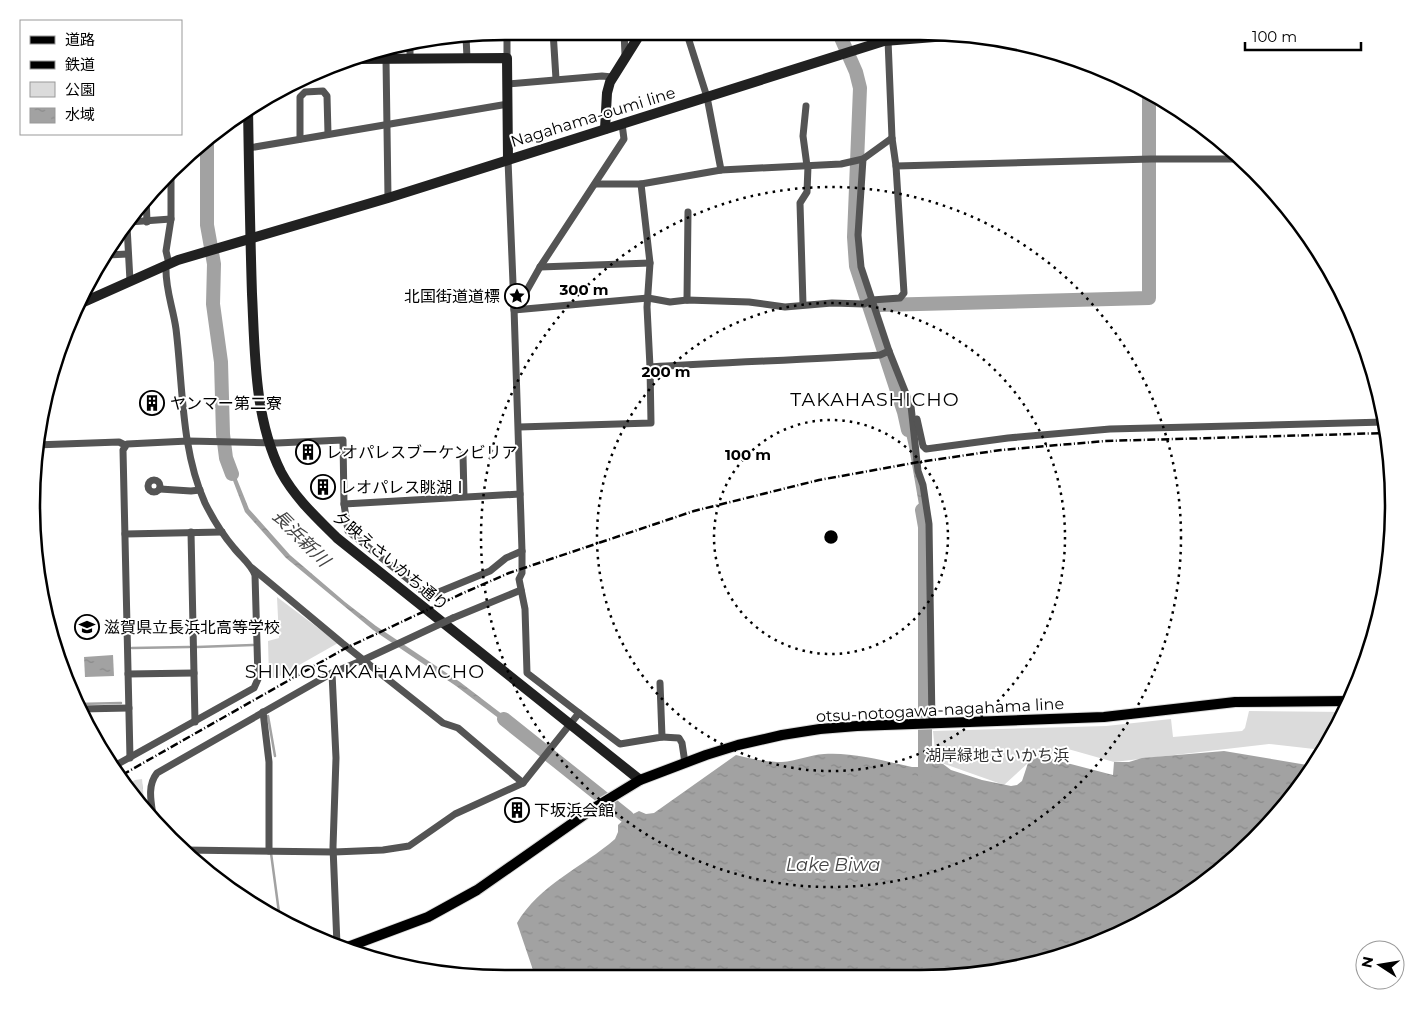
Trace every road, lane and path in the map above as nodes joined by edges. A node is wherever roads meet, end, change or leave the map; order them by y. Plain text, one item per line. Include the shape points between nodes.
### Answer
1 (507, 40) edge
2 (554, 40) edge
3 (625, 40) edge
4 (636, 40) edge
5 (689, 40) edge
6 (880, 40) edge
7 (885, 40) edge
8 (466, 42) edge
9 (410, 50) edge
10 (626, 55) junction
11 (467, 58) junction
12 (507, 58) junction
13 (375, 59) edge
14 (386, 59) junction
15 (410, 59) junction
16 (612, 77) junction
17 (556, 79) junction
18 (508, 84) junction
19 (707, 97) junction
20 (508, 104) junction
21 (806, 106) dead end
22 (248, 117) edge
23 (387, 124) junction
24 (622, 124) junction
25 (605, 129) junction
26 (328, 134) junction
27 (892, 138) junction
28 (300, 139) junction
29 (249, 148) junction
30 (508, 160) junction
31 (860, 160) junction
32 (1232, 160) edge
33 (807, 166) junction
34 (896, 166) junction
35 (721, 170) junction
36 (171, 181) edge
37 (596, 184) junction
38 (642, 184) junction
39 (388, 198) junction
40 (146, 209) edge
41 (688, 212) dead end
42 (171, 219) junction
43 (136, 222) edge
44 (147, 222) junction
45 (126, 235) edge
46 (250, 238) junction
47 (128, 254) junction
48 (113, 255) edge
49 (171, 263) junction
50 (650, 263) junction
51 (540, 267) junction
52 (130, 281) junction
53 (648, 298) junction
54 (87, 300) edge
55 (687, 300) junction
56 (803, 304) junction
57 (871, 304) junction
58 (514, 309) junction
59 (885, 353) junction
60 (650, 367) junction
61 (911, 406) junction
62 (1377, 422) edge
63 (519, 427) junction
64 (191, 441) junction
65 (268, 442) junction
66 (44, 445) edge
67 (125, 445) junction
68 (463, 455) dead end
69 (160, 489) dead end
70 (200, 490) junction
71 (520, 494) junction
72 (464, 496) junction
73 (344, 504) junction
74 (191, 532) junction
75 (222, 532) junction
76 (125, 534) junction
77 (522, 551) junction
78 (250, 566) junction
79 (521, 590) junction
80 (332, 672) junction
81 (194, 673) junction
82 (128, 674) junction
83 (660, 683) dead end
84 (1342, 701) edge
85 (87, 708) edge
86 (129, 708) junction
87 (263, 712) junction
88 (579, 713) junction
89 (195, 722) junction
90 (928, 724) junction
91 (570, 725) junction
92 (662, 737) junction
93 (130, 758) junction
94 (684, 763) junction
95 (119, 764) edge
96 (640, 780) junction
97 (525, 782) junction
98 (152, 809) edge
99 (193, 850) edge
100 (269, 851) junction
101 (334, 852) junction
102 (337, 938) edge
103 (354, 944) edge

1 - 12 street
2 - 17 street
3 - 10 street
4 - 10 street
5 - 19 street
6 - 19 street, Nagahama-oumi line
7 - 27 street
8 - 11 street
9 - 15 street
10 - 16 street
11 - 12 street
11 - 15 street
12 - 18 street
13 - 14 street
14 - 15 street
14 - 23 street
16 - 17 street
16 - 25 street via 607,93
17 - 18 street
18 - 20 street
19 - 24 street, Nagahama-oumi line
19 - 35 street
20 - 23 street
20 - 30 street
21 - 33 street via 803,136
22 - 29 street, 夕映えさいかち通り
23 - 26 street
23 - 39 street
24 - 25 street, Nagahama-oumi line
24 - 37 street via 624,139
25 - 30 street, Nagahama-oumi line
26 - 28 street
26 - 28 street via 327,96 323,91 305,92 300,97
27 - 31 street
27 - 34 street
28 - 29 street
29 - 46 street, 夕映えさいかち通り
30 - 39 street, Nagahama-oumi line
30 - 58 street
31 - 33 street
31 - 57 street via 858,235 861,267
32 - 34 street
33 - 35 street
33 - 56 street via 807,192 800,203
34 - 57 street via 904,293 900,298
35 - 38 street
36 - 42 street
37 - 38 street
37 - 51 street
38 - 50 street
39 - 46 street, Nagahama-oumi line
40 - 44 street
41 - 55 street
42 - 44 street
42 - 49 street via 166,250
43 - 44 street
45 - 47 street
46 - 49 street, Nagahama-oumi line
46 - 65 street, 夕映えさいかち通り via 255,352
47 - 48 street
47 - 52 street
49 - 52 street, Nagahama-oumi line
49 - 64 street via 167,292 175,319
50 - 51 street
50 - 53 street
51 - 58 street
52 - 54 street, Nagahama-oumi line
53 - 55 street via 670,302
53 - 58 street
53 - 60 street
55 - 56 street via 780,306
56 - 57 street
57 - 59 street
58 - 63 street
59 - 60 street via 816,360
59 - 61 street
60 - 63 street via 651,423
61 - 62 street via 926,449 1110,429
61 - 90 street via 918,471 931,542
63 - 71 street
64 - 65 street
64 - 67 street
64 - 70 street via 193,466
65 - 73 street via 343,440
65 - 91 street, 夕映えさいかち通り via 282,474 304,506 338,538
66 - 67 street via 119,442
67 - 76 street
68 - 72 street
69 - 70 street
70 - 75 street
71 - 72 street
71 - 77 street
72 - 73 street
73 - 77 street via 348,531 430,596 490,571 506,558
74 - 75 street
74 - 76 street
74 - 81 street
75 - 78 street
76 - 82 street
77 - 79 street
78 - 89 street via 255,577 257,683 254,688
78 - 97 street via 443,723 458,728
79 - 80 street, bridge
79 - 88 street via 525,608 527,674
80 - 87 street
80 - 101 street via 336,758
81 - 82 street
81 - 89 street
82 - 86 street
83 - 92 street
84 - 90 main road, otsu-notogawa-nagahama line via 1235,702 1104,718
85 - 86 street
86 - 93 street
87 - 98 street via 157,773 150,784
87 - 100 street via 269,762
88 - 91 street
88 - 92 street via 620,744
89 - 93 street
90 - 94 main road, otsu-notogawa-nagahama line via 829,728 782,735 738,744
91 - 96 street, 夕映えさいかち通り
91 - 97 street
92 - 94 street via 678,738 682,743
93 - 95 street
94 - 96 main road, otsu-notogawa-nagahama line
96 - 103 main road, otsu-notogawa-nagahama line via 478,890 428,917
97 - 101 street via 455,814 409,846
99 - 100 street
100 - 101 street
101 - 102 street

